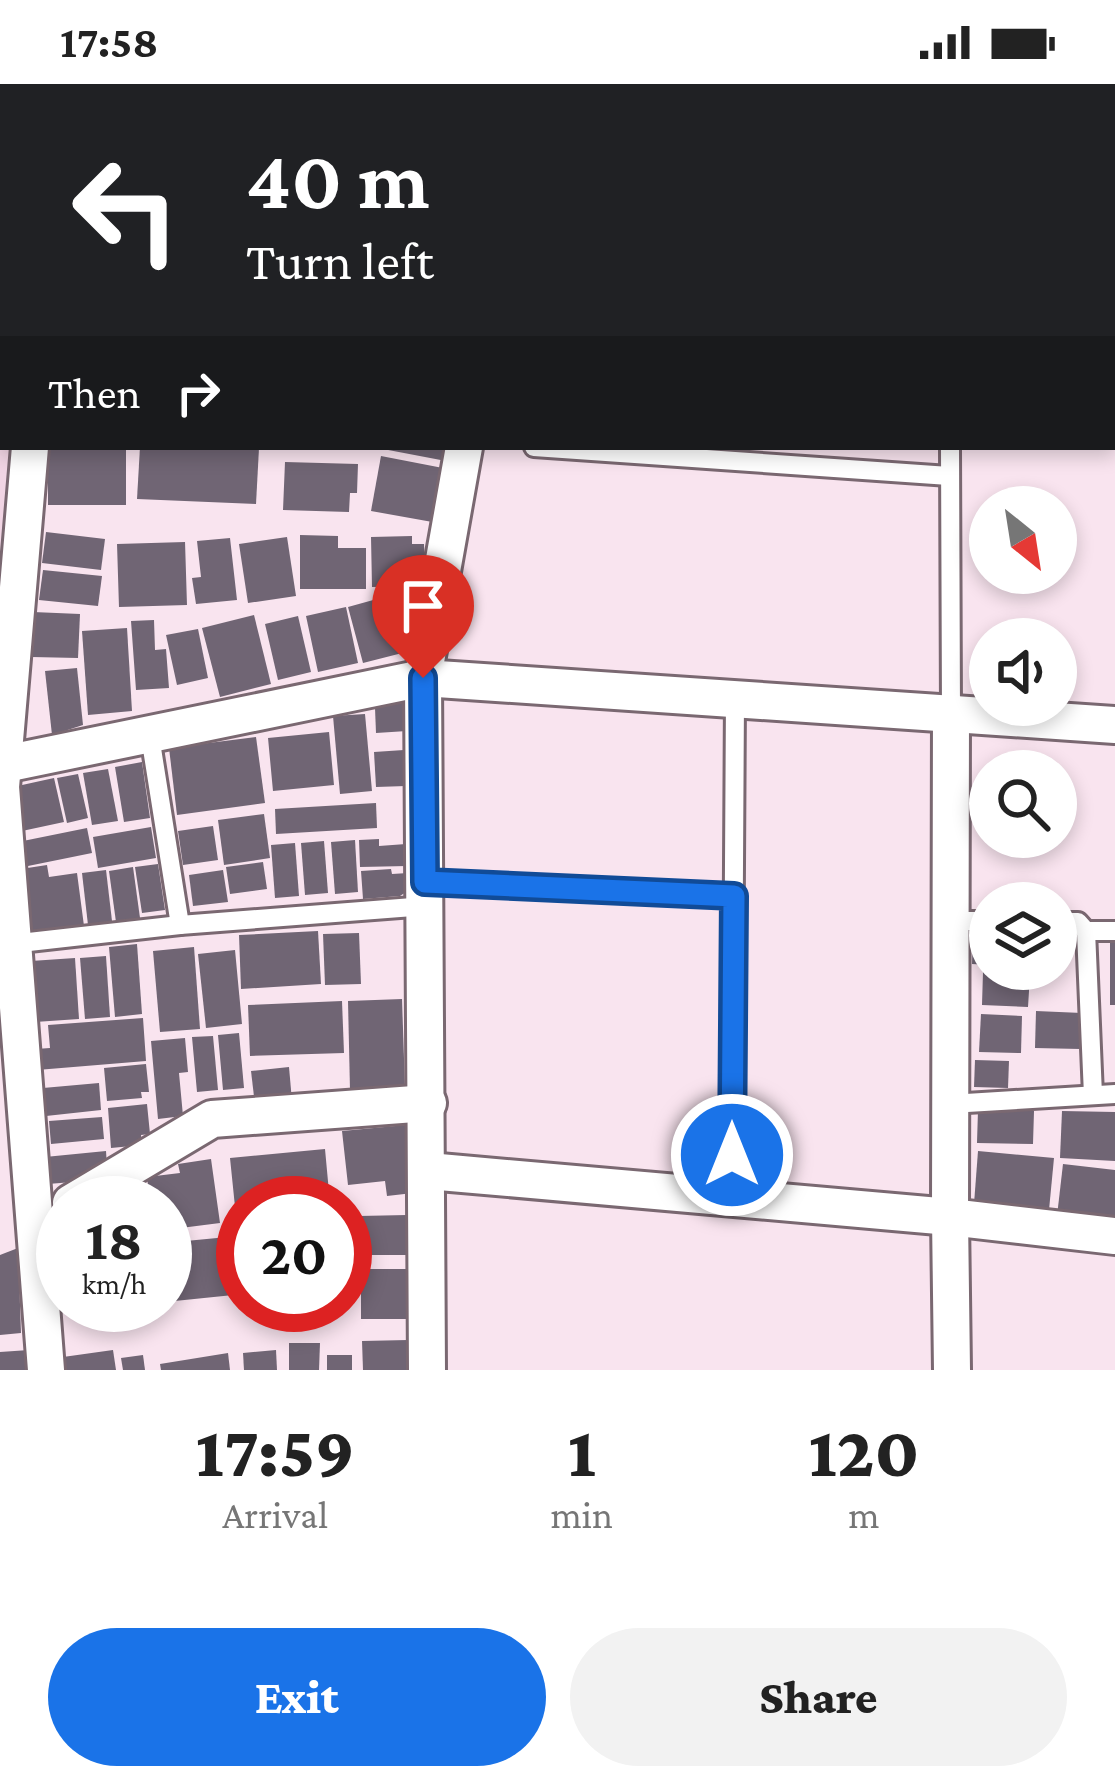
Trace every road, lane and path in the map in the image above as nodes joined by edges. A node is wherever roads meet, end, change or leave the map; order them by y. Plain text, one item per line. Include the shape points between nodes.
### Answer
1 (30, 450) edge
2 (463, 450) edge
3 (577, 450) edge
4 (950, 450) edge
5 (950, 476) junction
6 (423, 678) junction
7 (735, 698) junction
8 (951, 712) junction
9 (1115, 725) edge
10 (150, 736) junction
11 (0, 765) edge
12 (426, 894) junction
13 (734, 896) junction
14 (951, 921) junction
15 (969, 921) edge
16 (1077, 922) edge
17 (180, 925) junction
18 (1086, 931) junction
19 (1115, 931) edge
20 (11, 944) junction
21 (8, 998) edge
22 (1115, 1094) edge
23 (1093, 1095) junction
24 (428, 1103) junction
25 (950, 1104) junction
26 (428, 1171) junction
27 (116, 1176) edge
28 (732, 1198) junction
29 (950, 1217) junction
30 (32, 1223) edge
31 (1115, 1236) edge
32 (46, 1370) edge
33 (427, 1370) edge
34 (952, 1370) edge

1 - 11 street
2 - 6 street
3 - 5 lane
4 - 5 lane
5 - 8 lane
6 - 7 street
6 - 10 street
6 - 12 street
7 - 8 street
7 - 13 lane
8 - 9 street
8 - 14 street
10 - 11 street
10 - 17 lane
11 - 20 street
12 - 13 lane
12 - 17 lane
12 - 24 street
13 - 28 lane
14 - 15 lane
14 - 25 street
16 - 18 lane
17 - 20 lane
18 - 19 lane
18 - 23 lane
20 - 21 street
21 - 30 street
22 - 23 lane
23 - 25 lane
24 - 26 street
24 - 27 street via 212,1119
25 - 29 street
26 - 28 street
26 - 33 street
28 - 29 street
29 - 31 street
29 - 34 street
30 - 32 street

